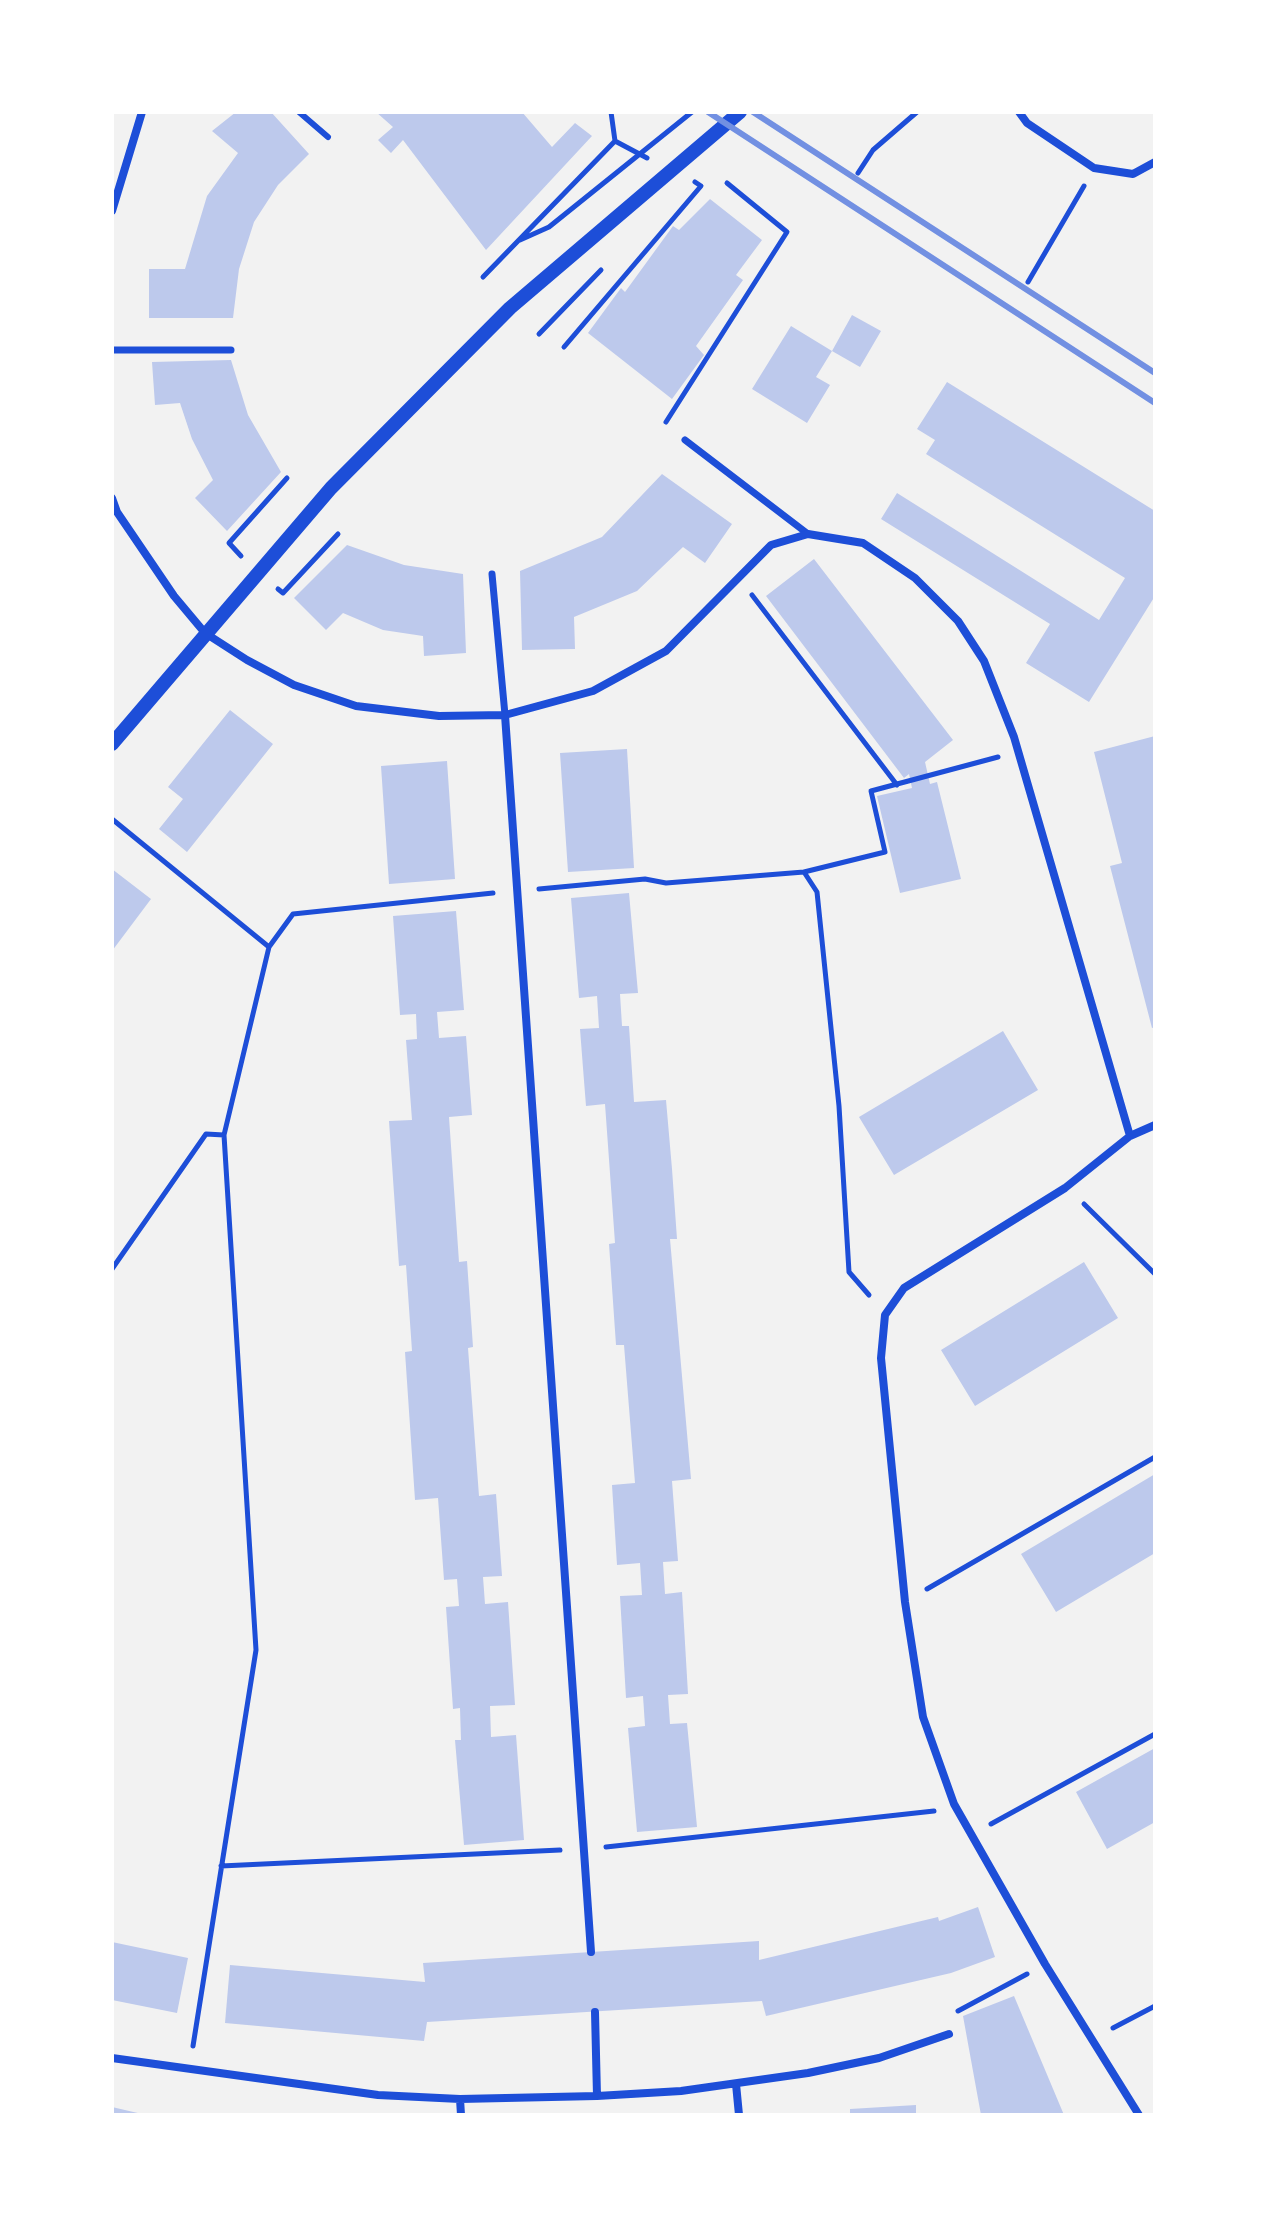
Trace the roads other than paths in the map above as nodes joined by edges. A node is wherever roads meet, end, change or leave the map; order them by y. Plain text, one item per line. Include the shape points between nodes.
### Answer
1 (142, 112) edge
2 (299, 112) edge
3 (740, 112) edge
4 (1019, 112) edge
5 (328, 137) dead end
6 (1155, 162) edge
7 (112, 211) edge
8 (112, 350) edge
9 (231, 350) dead end
10 (685, 440) dead end
11 (112, 498) edge
12 (808, 534) junction
13 (492, 574) dead end
14 (205, 633) junction
15 (505, 715) junction
16 (112, 744) edge
17 (1155, 1125) edge
18 (1130, 1136) junction
19 (591, 1952) dead end
20 (595, 2012) dead end
21 (949, 2034) road end
22 (112, 2058) edge
23 (736, 2084) junction
24 (597, 2096) junction
25 (460, 2099) junction
26 (461, 2115) edge
27 (739, 2115) edge
28 (1139, 2115) edge

1 - 7 street
2 - 5 lane
3 - 14 street via 510,308 331,488
4 - 6 street via 1027,123 1094,168 1133,174
8 - 9 street
10 - 12 street
11 - 14 street via 174,596
12 - 15 street via 771,545 666,651 593,691
12 - 18 street via 863,543 915,578 958,621 984,661 1019,751
13 - 15 street
14 - 15 street via 294,685 356,706 439,716
14 - 16 street
15 - 19 street
17 - 18 street
18 - 28 street via 1065,1188 904,1288 885,1315 881,1358 905,1602 923,1717 954,1804
20 - 24 street
21 - 23 street via 879,2058
22 - 25 street via 313,2089
23 - 24 street
23 - 27 street
24 - 25 street
25 - 26 street

